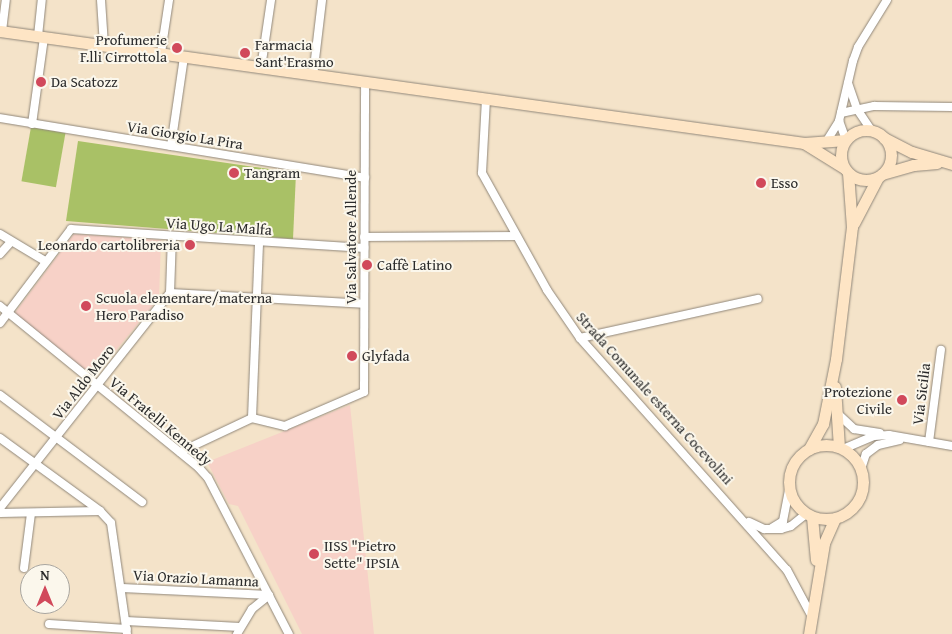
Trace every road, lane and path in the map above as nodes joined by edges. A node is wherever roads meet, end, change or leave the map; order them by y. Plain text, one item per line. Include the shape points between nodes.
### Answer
1 (6, 0) edge
2 (42, 0) edge
3 (101, 0) edge
4 (169, 0) edge
5 (271, 0) edge
6 (322, 0) edge
7 (887, 0) edge
8 (1, 31) edge
9 (41, 37) junction
10 (104, 45) junction
11 (161, 53) junction
12 (184, 57) junction
13 (261, 68) junction
14 (313, 76) junction
15 (365, 82) junction
16 (848, 83) junction
17 (486, 99) junction
18 (952, 107) edge
19 (857, 109) junction
20 (840, 117) junction
21 (0, 118) edge
22 (32, 124) junction
23 (872, 131) junction
24 (884, 138) junction
25 (846, 140) junction
26 (826, 142) junction
27 (804, 144) junction
28 (171, 146) junction
29 (946, 164) edge
30 (846, 170) junction
31 (880, 176) junction
32 (365, 178) junction
33 (852, 226) junction
34 (0, 234) edge
35 (172, 236) junction
36 (515, 236) junction
37 (364, 237) junction
38 (259, 242) junction
39 (10, 243) junction
40 (364, 248) junction
41 (0, 254) edge
42 (45, 261) junction
43 (170, 293) junction
44 (257, 299) junction
45 (758, 300) dead end
46 (364, 304) junction
47 (3, 309) edge
48 (0, 323) edge
49 (580, 338) junction
50 (941, 350) dead end
51 (836, 359) junction
52 (98, 386) junction
53 (0, 395) edge
54 (835, 408) junction
55 (252, 418) junction
56 (889, 435) junction
57 (0, 438) edge
58 (57, 438) junction
59 (909, 439) junction
60 (929, 442) junction
61 (952, 446) edge
62 (841, 448) junction
63 (809, 449) junction
64 (180, 452) junction
65 (36, 464) junction
66 (861, 469) junction
67 (789, 490) junction
68 (142, 502) dead end
69 (0, 508) edge
70 (100, 511) junction
71 (31, 513) junction
72 (0, 514) edge
73 (809, 515) junction
74 (743, 518) junction
75 (835, 518) junction
76 (772, 528) junction
77 (25, 564) edge
78 (817, 575) junction
79 (122, 588) junction
80 (269, 596) junction
81 (812, 618) junction
82 (49, 624) dead end
83 (127, 628) edge
84 (238, 631) edge
85 (290, 634) edge
86 (809, 634) edge
87 (814, 634) edge

1 - 8 street
2 - 9 street
3 - 10 street
4 - 11 street
5 - 13 street
6 - 14 street
7 - 16 street via 858,47
8 - 9 main road
9 - 10 main road
9 - 22 street
10 - 11 main road
11 - 12 main road
12 - 13 main road
12 - 28 street
13 - 14 main road
14 - 15 main road
15 - 17 main road
15 - 32 street, Via Salvatore Allende
16 - 19 street
16 - 20 street
17 - 27 main road
17 - 36 street, Strada Comunale esterna Cocevolini via 482,173
18 - 19 street
19 - 20 street
19 - 23 street
20 - 25 street
20 - 26 street
21 - 22 street, Via Giorgio La Pira
22 - 28 street, Via Giorgio La Pira
23 - 24 main road
23 - 25 main road via 859,131
24 - 29 main road
24 - 31 main road via 891,155
25 - 26 main road
25 - 30 main road via 841,155
26 - 27 main road
27 - 30 main road
28 - 32 street, Via Giorgio La Pira
29 - 31 main road via 914,165
30 - 31 main road via 866,180
30 - 33 main road
31 - 33 main road
32 - 37 street, Via Salvatore Allende
33 - 51 main road
34 - 39 street
35 - 38 street, Via Ugo La Malfa
35 - 42 street, Via Ugo La Malfa via 71,229
35 - 43 street
36 - 37 street
36 - 49 street, Strada Comunale esterna Cocevolini
37 - 40 street, Via Salvatore Allende
38 - 40 street, Via Ugo La Malfa
38 - 44 street
39 - 41 street
39 - 42 street
40 - 46 street, Via Salvatore Allende
42 - 47 street
43 - 44 street
43 - 52 street, Via Aldo Moro
44 - 46 street
44 - 55 street
45 - 49 street
46 - 55 street, Via Salvatore Allende via 364,392 285,426
47 - 48 street
47 - 52 street, Via Fratelli Kennedy
49 - 74 street, Strada Comunale esterna Cocevolini
50 - 60 street, Via Sicilia
51 - 54 main road
51 - 63 main road via 823,424
52 - 58 street, Via Aldo Moro
52 - 64 street, Via Fratelli Kennedy
53 - 58 street
54 - 56 street via 846,425 854,429
54 - 62 main road
55 - 64 street
56 - 59 street
56 - 62 street via 874,436
57 - 65 street
58 - 65 street, Via Aldo Moro
58 - 68 street
59 - 60 street
59 - 66 street via 878,445 866,454
60 - 61 street
62 - 63 main road via 824,445
62 - 66 main road
63 - 67 main road via 791,468
64 - 80 street, Via Fratelli Kennedy via 208,478
65 - 69 street, Via Aldo Moro
65 - 70 street
66 - 75 main road via 863,487 856,503
67 - 73 main road via 795,503
67 - 76 street via 782,521
70 - 71 street
70 - 79 street via 114,531
71 - 72 street
71 - 77 street
73 - 75 main road
73 - 76 street via 792,526
73 - 78 main road
74 - 76 street via 755,526
74 - 81 street, Strada Comunale esterna Cocevolini via 788,570
75 - 78 main road via 827,530
78 - 81 main road
79 - 80 street, Via Orazio Lamanna
79 - 83 street
80 - 84 street via 252,609
80 - 85 street, Via Fratelli Kennedy
81 - 86 main road
81 - 87 main road
82 - 83 street
83 - 84 street

